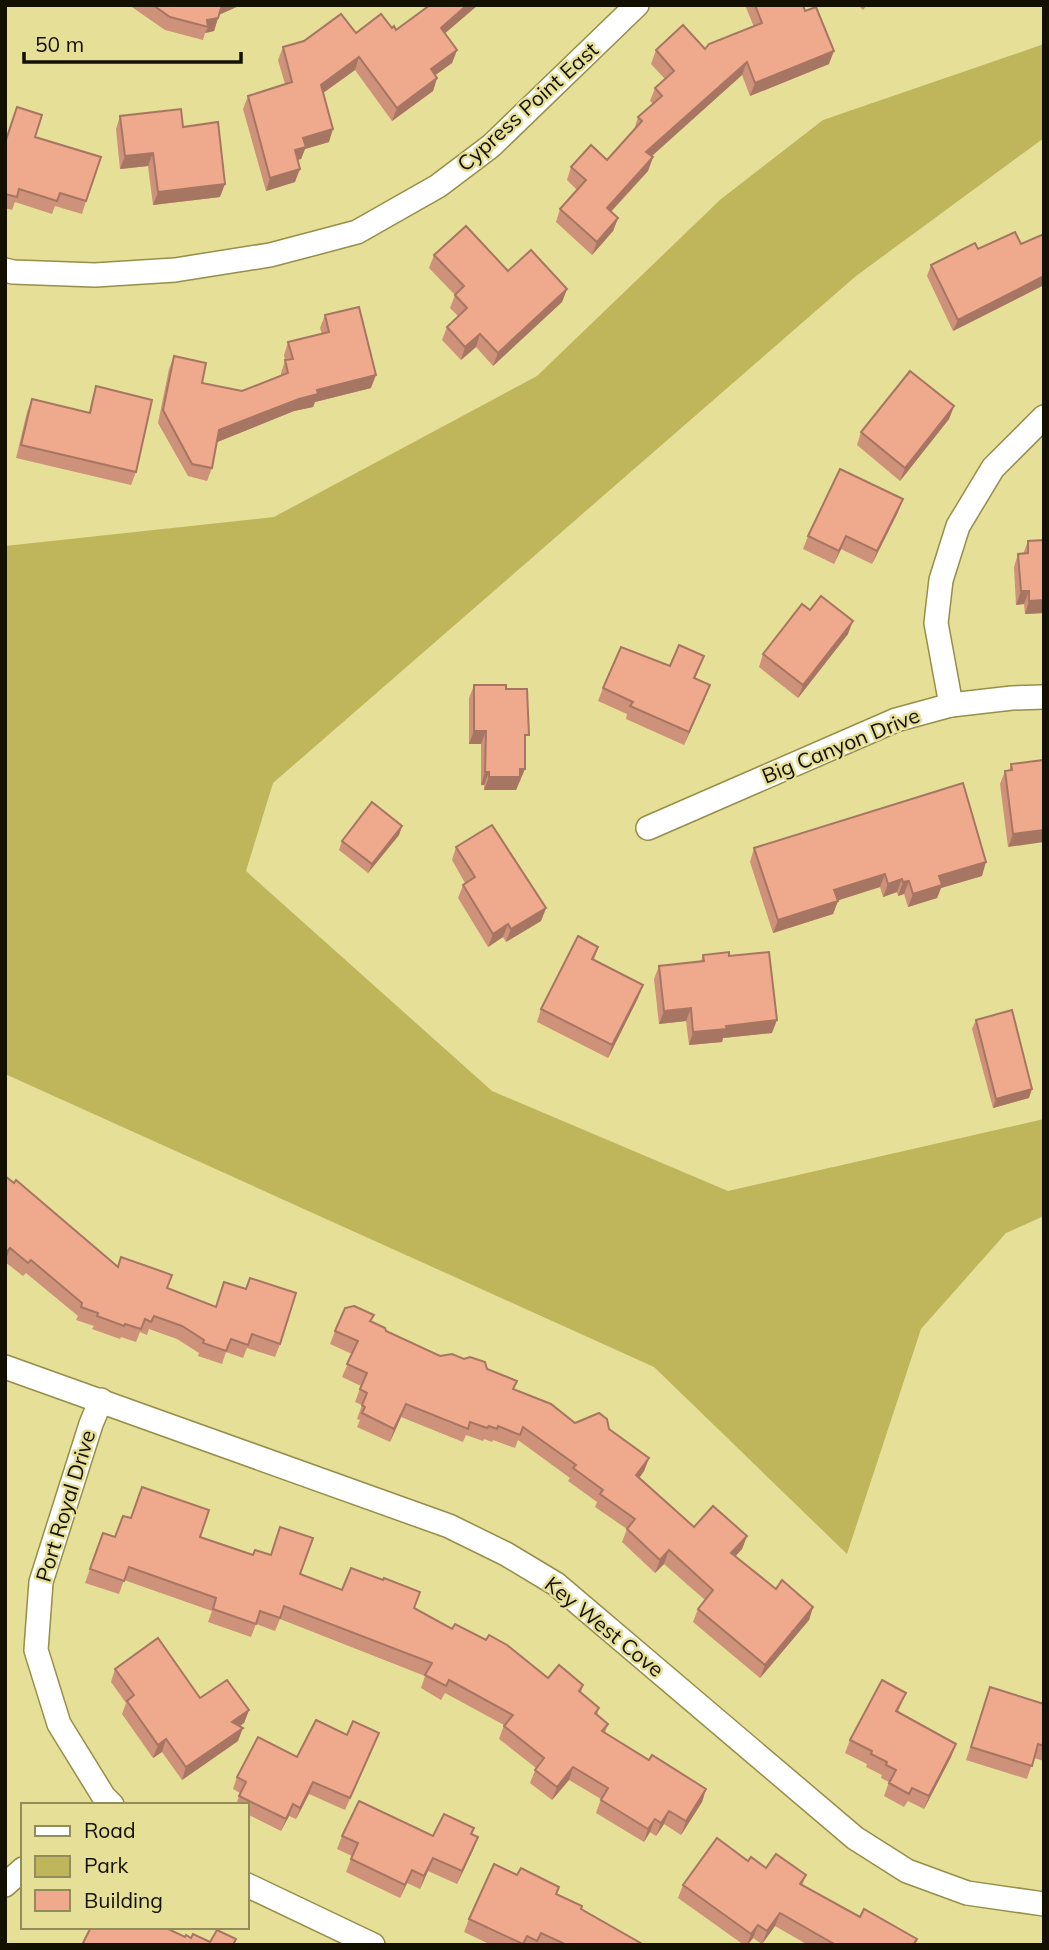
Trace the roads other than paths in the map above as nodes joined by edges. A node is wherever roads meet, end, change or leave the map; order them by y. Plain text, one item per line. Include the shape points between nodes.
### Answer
1 (637, 5) edge
2 (5, 270) edge
3 (1044, 417) edge
4 (1044, 697) edge
5 (951, 705) junction
6 (648, 828) dead end
7 (5, 1367) edge
8 (102, 1400) junction
9 (104, 1802) edge
10 (21, 1871) edge
11 (5, 1885) edge
12 (248, 1885) edge
13 (1044, 1904) edge
14 (373, 1945) edge

1 - 2 street, Cypress Point East via 491,146 438,186 356,232 270,255 175,270 95,275
3 - 5 street via 993,468 958,526 941,580 936,624
4 - 5 street, Big Canyon Drive
5 - 6 street, Big Canyon Drive via 896,720
7 - 8 street, Key West Cove
8 - 9 street, Port Royal Drive via 41,1582 36,1650 59,1724
8 - 13 street, Key West Cove via 449,1526 506,1554 555,1584 855,1838 907,1871 967,1893
10 - 11 street
12 - 14 street

